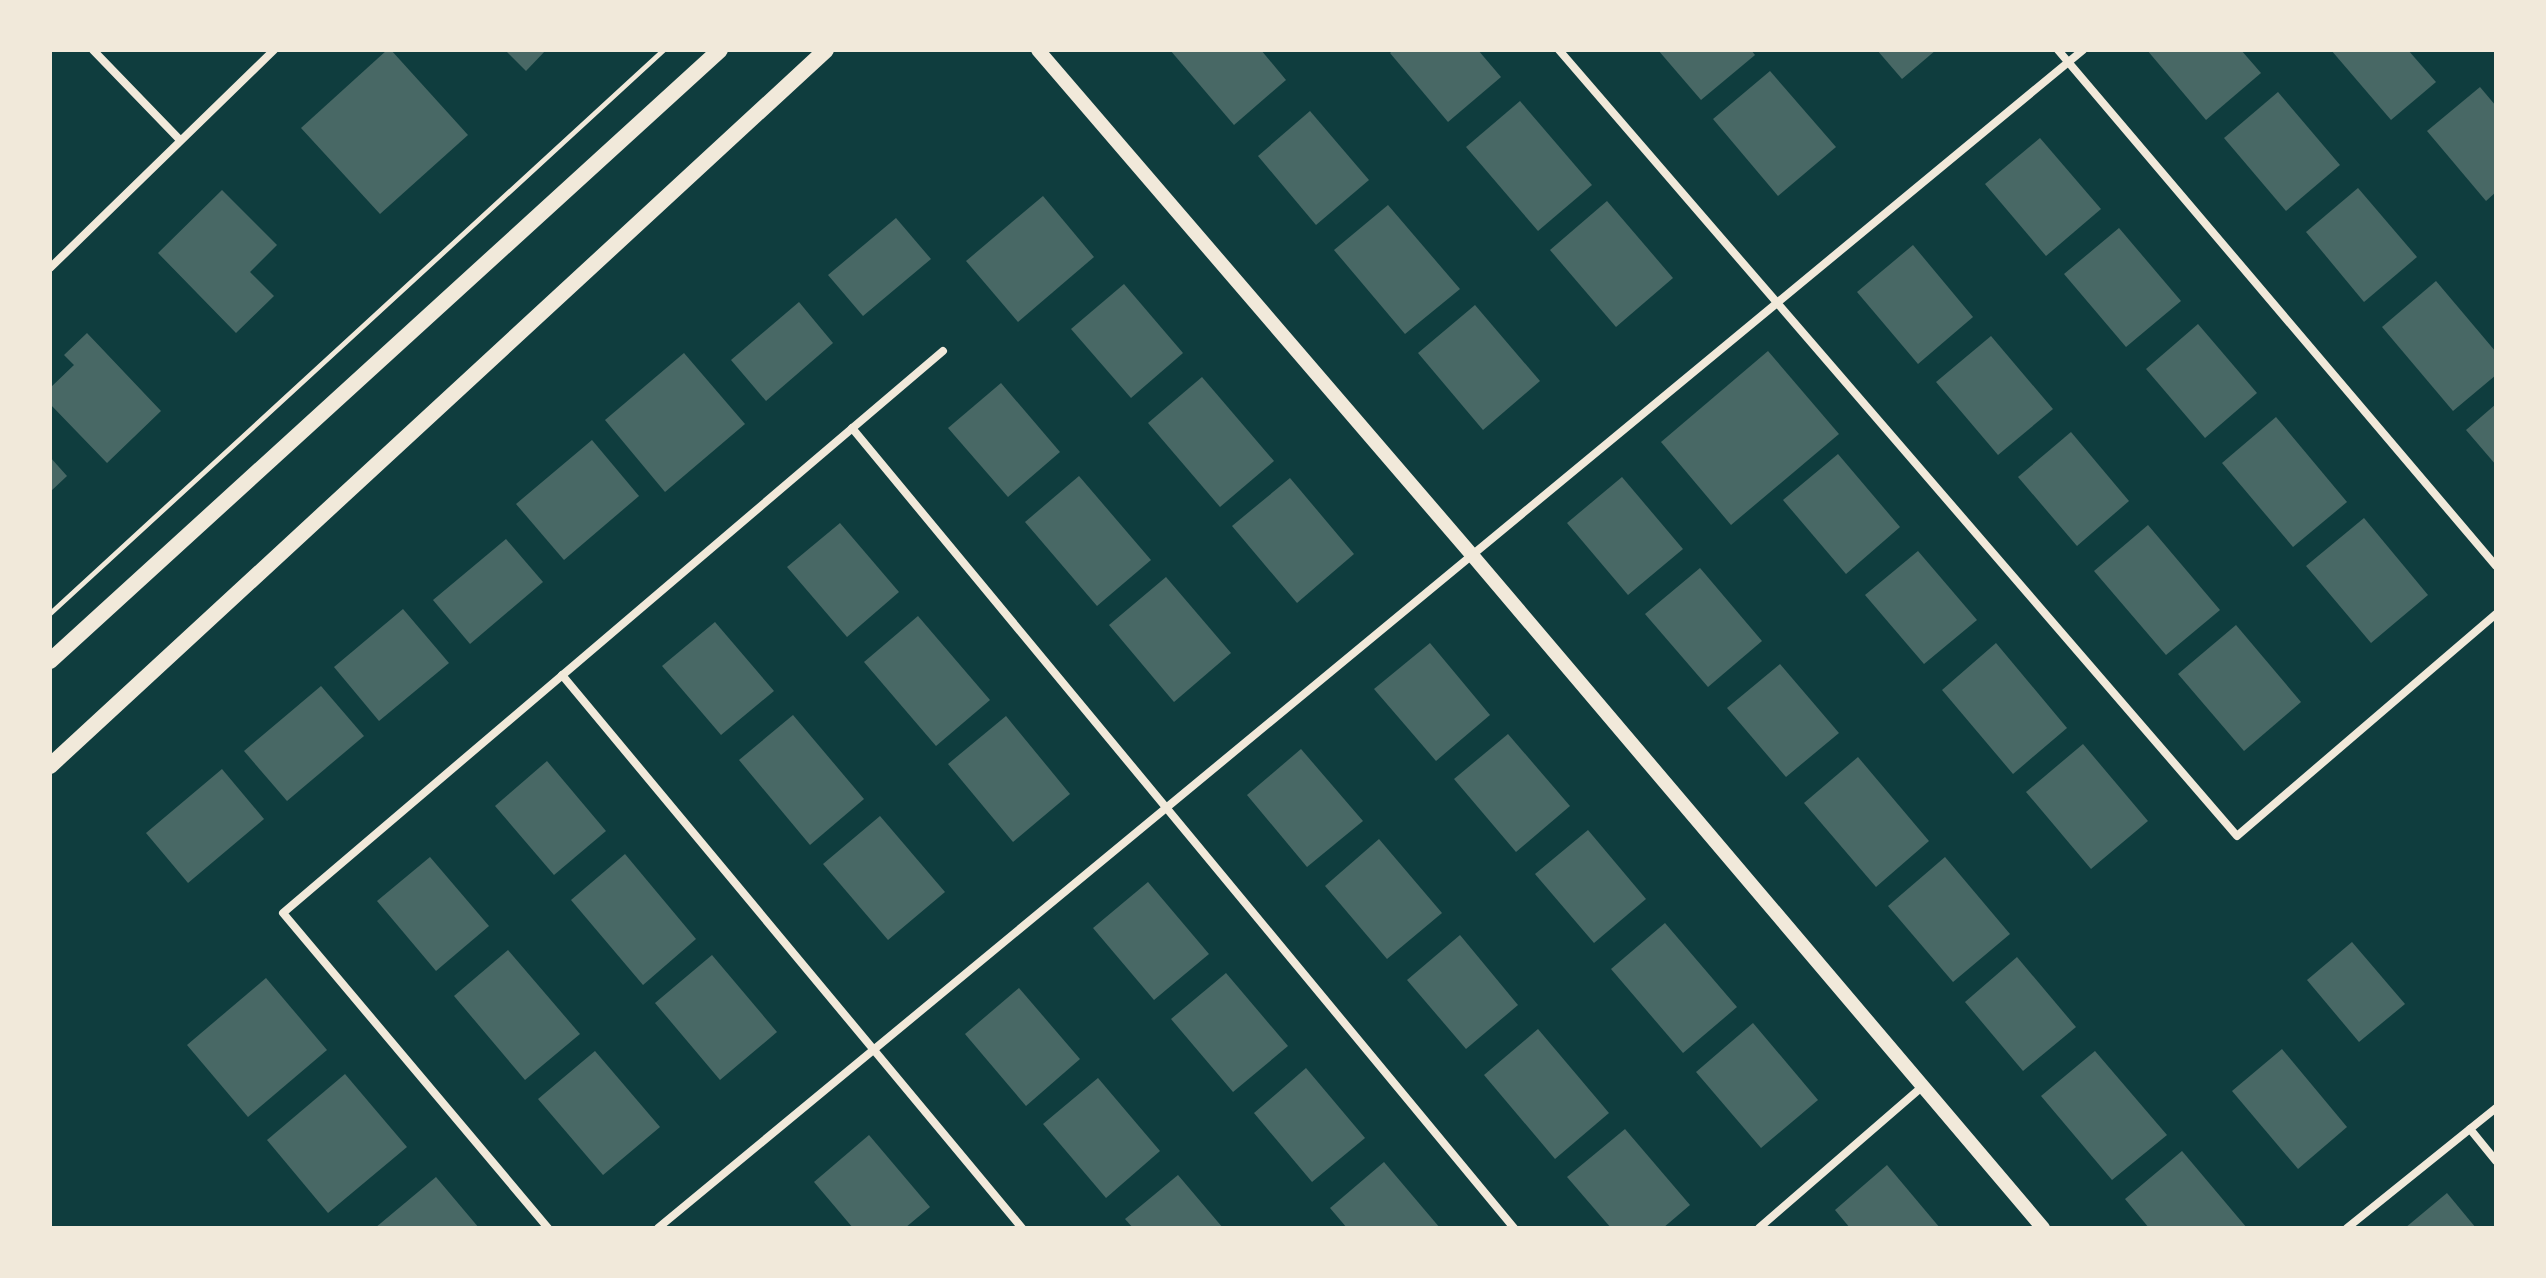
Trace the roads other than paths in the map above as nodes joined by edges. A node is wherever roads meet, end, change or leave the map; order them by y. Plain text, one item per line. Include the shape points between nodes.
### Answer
1 (93, 50) edge
2 (274, 50) edge
3 (720, 50) edge
4 (826, 50) edge
5 (1038, 50) edge
6 (1559, 50) edge
7 (2058, 50) edge
8 (2083, 50) edge
9 (2068, 62) junction
10 (180, 140) junction
11 (50, 268) edge
12 (1777, 303) junction
13 (943, 351) dead end
14 (852, 428) junction
15 (1472, 555) junction
16 (2496, 566) edge
17 (2496, 614) edge
18 (50, 661) edge
19 (562, 675) junction
20 (50, 766) edge
21 (1166, 808) junction
22 (874, 1050) junction
23 (1923, 1086) junction
24 (2496, 1108) edge
25 (2470, 1129) junction
26 (2496, 1161) edge
27 (548, 1228) edge
28 (658, 1228) edge
29 (1022, 1228) edge
30 (1514, 1228) edge
31 (1759, 1228) edge
32 (2043, 1228) edge
33 (2347, 1228) edge

1 - 10 street
2 - 10 street
3 - 18 main road
4 - 20 main road
5 - 15 street
6 - 12 street
7 - 9 street
8 - 9 street
9 - 12 street
9 - 16 street
10 - 11 street
12 - 15 street
12 - 17 street via 2237,836
13 - 14 street
14 - 19 street
14 - 21 street
15 - 21 street
15 - 23 street
19 - 22 street
19 - 27 street via 283,913
21 - 22 street
21 - 30 street
22 - 28 street
22 - 29 street
23 - 31 street
23 - 32 street
24 - 25 street
25 - 26 street
25 - 33 street

